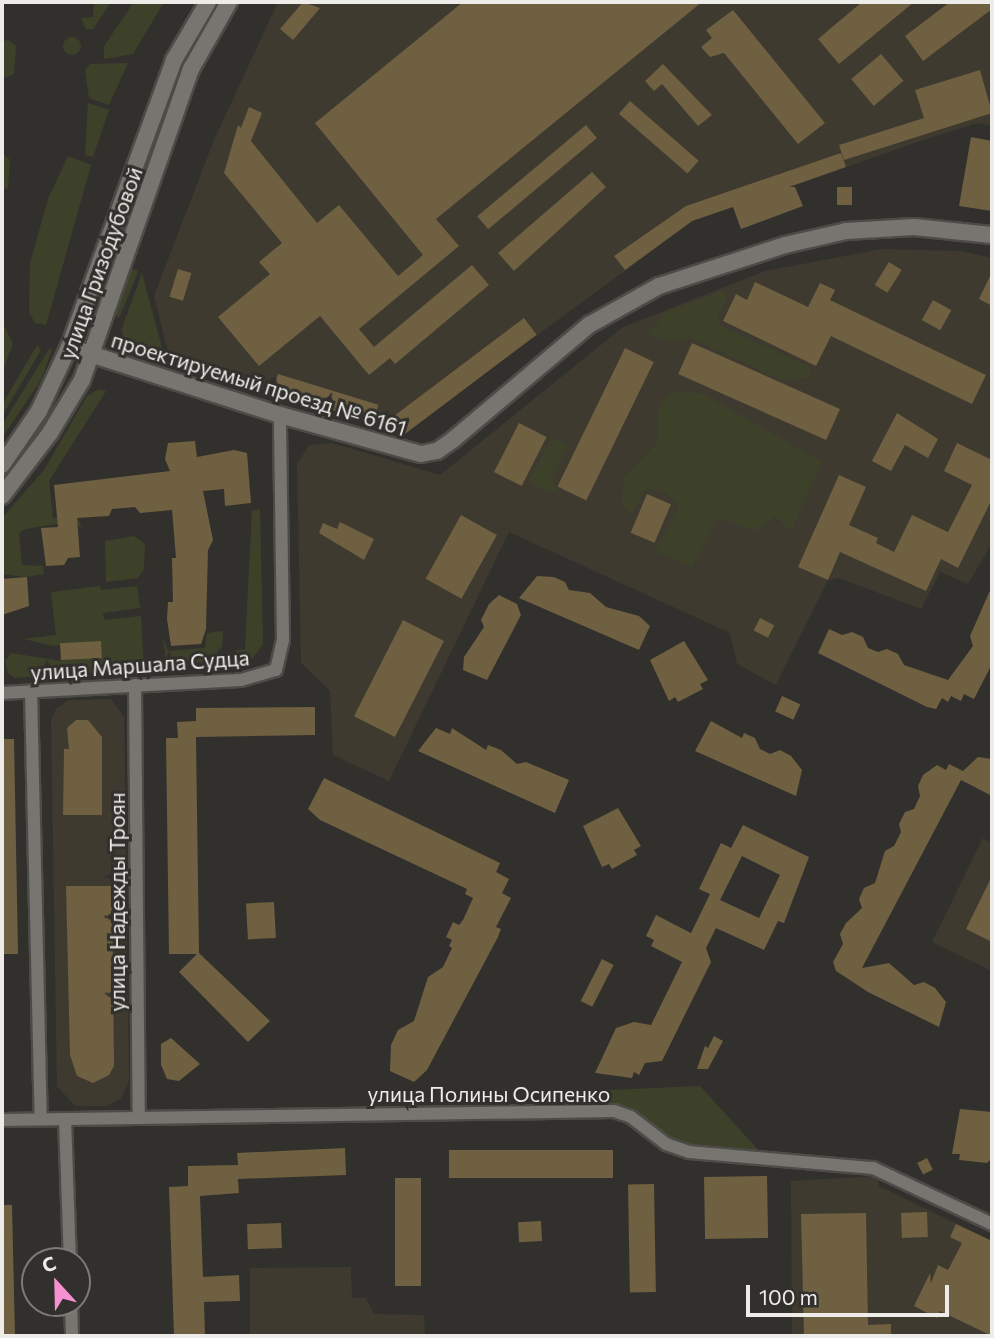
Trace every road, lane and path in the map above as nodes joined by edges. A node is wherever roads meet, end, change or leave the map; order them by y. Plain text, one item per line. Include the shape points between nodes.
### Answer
1 (208, 2) edge
2 (229, 2) edge
3 (992, 235) edge
4 (69, 347) junction
5 (91, 355) junction
6 (280, 415) junction
7 (2, 465) edge
8 (2, 496) edge
9 (135, 685) junction
10 (31, 691) junction
11 (2, 693) edge
12 (139, 1118) junction
13 (41, 1119) junction
14 (65, 1119) junction
15 (2, 1120) edge
16 (992, 1224) edge
17 (70, 1247) edge
18 (71, 1317) edge
19 (72, 1336) edge

1 - 4 street, улица Гризодубовой via 174,61
2 - 5 street, улица Гризодубовой via 191,69
3 - 6 street, проектируемый проезд № 6161 via 914,228 846,231 659,286 612,309 570,339 437,451 404,452
4 - 5 street, проектируемый проезд № 6161
4 - 7 street, улица Гризодубовой via 39,411
5 - 6 street, проектируемый проезд № 6161
5 - 8 street, улица Гризодубовой via 68,406
6 - 9 street, улица Маршала Судца via 283,640 276,670 241,680
9 - 10 street, улица Маршала Судца
9 - 12 street, улица Надежды Троян
10 - 11 street, улица Маршала Судца
10 - 13 street
12 - 14 street, улица Полины Осипенко
12 - 16 street, улица Полины Осипенко via 614,1111 631,1117 666,1144 689,1152 873,1168
13 - 14 street, улица Полины Осипенко
13 - 15 street, улица Полины Осипенко
14 - 17 street
18 - 19 street

